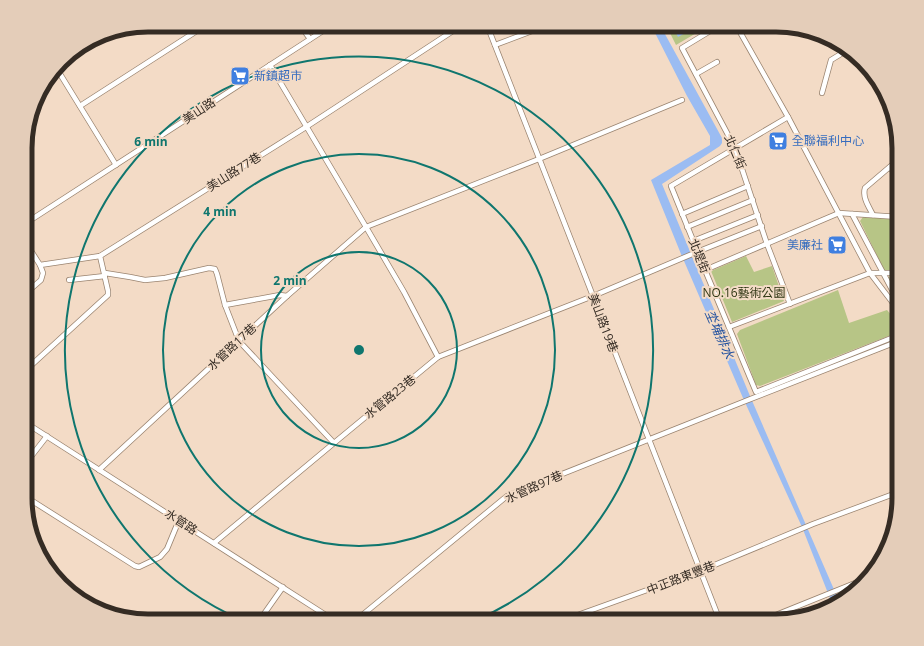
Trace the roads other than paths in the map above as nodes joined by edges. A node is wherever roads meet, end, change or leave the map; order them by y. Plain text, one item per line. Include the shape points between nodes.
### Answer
1 (195, 32) edge
2 (305, 32) edge
3 (322, 32) edge
4 (451, 32) edge
5 (490, 32) edge
6 (529, 32) edge
7 (708, 32) edge
8 (740, 32) edge
9 (310, 40) junction
10 (495, 45) junction
11 (842, 53) edge
12 (717, 62) dead end
13 (270, 65) junction
14 (60, 73) edge
15 (696, 74) junction
16 (822, 92) dead end
17 (682, 100) dead end
18 (80, 106) junction
19 (788, 117) junction
20 (306, 126) junction
21 (735, 148) junction
22 (539, 159) junction
23 (116, 165) junction
24 (890, 167) joint
25 (892, 170) edge
26 (748, 186) junction
27 (753, 200) junction
28 (839, 213) junction
29 (682, 214) junction
30 (852, 214) junction
31 (758, 215) junction
32 (873, 215) junction
33 (892, 216) edge
34 (32, 219) edge
35 (762, 226) junction
36 (366, 227) junction
37 (687, 227) junction
38 (693, 242) junction
39 (767, 244) junction
40 (32, 252) edge
41 (696, 253) junction
42 (100, 256) junction
43 (40, 265) junction
44 (704, 270) junction
45 (870, 272) junction
46 (883, 273) junction
47 (892, 273) edge
48 (105, 274) junction
49 (69, 280) dead end
50 (32, 288) edge
51 (892, 290) edge
52 (288, 296) junction
53 (593, 296) junction
54 (892, 302) edge
55 (790, 304) junction
56 (225, 305) junction
57 (729, 328) junction
58 (892, 338) edge
59 (239, 341) junction
60 (892, 344) edge
61 (438, 357) junction
62 (32, 365) edge
63 (757, 394) junction
64 (32, 427) edge
65 (48, 436) junction
66 (649, 440) junction
67 (334, 443) junction
68 (32, 456) edge
69 (99, 470) junction
70 (892, 495) edge
71 (32, 501) edge
72 (179, 520) junction
73 (214, 543) junction
74 (700, 571) junction
75 (854, 583) edge
76 (283, 587) junction
77 (264, 614) edge
78 (324, 614) edge
79 (364, 614) edge
80 (580, 614) edge
81 (717, 614) edge
82 (777, 614) edge

1 - 18 street
2 - 9 street
3 - 9 street, 美山路
4 - 20 street, 美山路77巷
5 - 10 street, 美山路19巷
6 - 10 street
7 - 15 street, 北仁街 via 682,48
8 - 19 street
9 - 13 street, 美山路
10 - 22 street, 美山路19巷
11 - 16 street via 831,60
12 - 15 street
13 - 20 street
13 - 23 street, 美山路
14 - 18 street
15 - 21 street, 北仁街
17 - 22 street
18 - 23 street
19 - 21 street
19 - 28 street
20 - 36 street
20 - 42 street, 美山路77巷
21 - 26 street, 北仁街
21 - 29 street, 北堤街 via 670,186
22 - 36 street
22 - 53 street, 美山路19巷
23 - 34 street, 美山路
24 - 25 street
24 - 32 street via 864,190
26 - 27 street, 北仁街
26 - 29 street
27 - 31 street, 北仁街
27 - 37 street
28 - 30 street
28 - 39 street
28 - 45 street
29 - 37 street, 北堤街
30 - 32 street
30 - 46 street
31 - 35 street, 北仁街
31 - 38 street
32 - 33 street
35 - 39 street, 北仁街
35 - 41 street, 水管路23巷
36 - 52 street, 水管路17巷
36 - 61 street
37 - 38 street, 北堤街
38 - 41 street, 北堤街
39 - 44 street
39 - 55 street, 北仁街
40 - 43 street
41 - 44 street, 北堤街
41 - 53 street, 水管路23巷
42 - 43 street, 美山路77巷
42 - 48 street
43 - 50 street via 43,273 41,280
44 - 57 street, 北堤街
45 - 46 street
45 - 54 street
45 - 55 street
46 - 47 street
46 - 51 street
48 - 49 street
48 - 56 street via 145,280 215,268
48 - 62 street via 108,295
52 - 56 street via 280,295
52 - 59 street, 水管路17巷
53 - 61 street, 水管路23巷
53 - 66 street, 美山路19巷
55 - 57 street
56 - 59 street
57 - 63 street, 北堤街
58 - 63 street
59 - 67 street
59 - 69 street, 水管路17巷
60 - 63 street
61 - 67 street, 水管路23巷
63 - 66 street, 水管路97巷
64 - 65 street, 水管路
65 - 68 street
65 - 69 street, 水管路
66 - 74 street, 美山路19巷
66 - 79 street, 水管路97巷 via 507,496
67 - 73 street, 水管路23巷
69 - 72 street, 水管路
70 - 74 street, 中正路東豐巷
71 - 72 street via 139,568 160,557 167,549
72 - 73 street, 水管路
73 - 76 street, 水管路
74 - 80 street, 中正路東豐巷
74 - 81 street, 美山路19巷
75 - 82 street
76 - 77 street
76 - 78 street, 水管路

